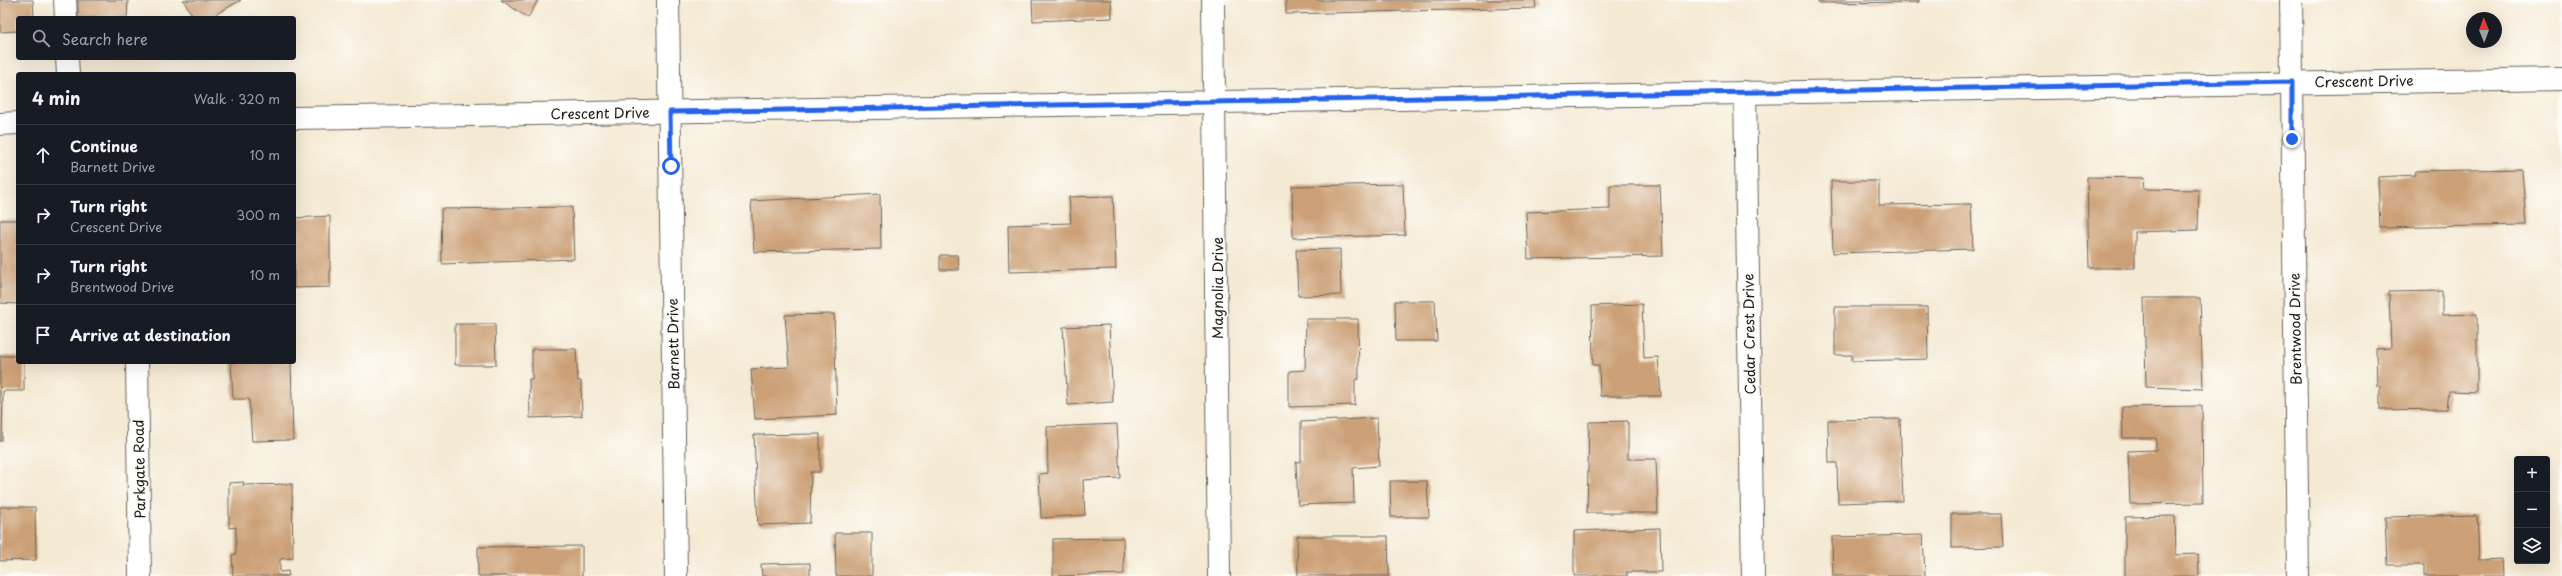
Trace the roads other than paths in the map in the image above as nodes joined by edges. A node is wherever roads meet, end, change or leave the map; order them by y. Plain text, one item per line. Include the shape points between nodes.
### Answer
1 (65, 0) edge
2 (668, 0) edge
3 (1213, 0) edge
4 (2291, 0) edge
5 (66, 16) edge
6 (67, 60) edge
7 (68, 72) edge
8 (2562, 79) edge
9 (2292, 82) junction
10 (1745, 92) junction
11 (1215, 102) junction
12 (670, 112) junction
13 (296, 118) edge
14 (16, 123) edge
15 (0, 124) edge
16 (137, 364) edge
17 (140, 576) edge
18 (676, 576) edge
19 (1219, 576) edge
20 (1753, 576) edge
21 (2298, 576) edge

1 - 5 street
2 - 12 street, Barnett Drive
3 - 11 street, Magnolia Drive
4 - 9 street, Brentwood Drive
6 - 7 street
8 - 9 street, Crescent Drive
9 - 10 street, Crescent Drive
9 - 21 street, Brentwood Drive
10 - 11 street, Crescent Drive
10 - 20 street, Cedar Crest Drive
11 - 12 street, Crescent Drive
11 - 19 street, Magnolia Drive
12 - 13 street, Crescent Drive
12 - 18 street, Barnett Drive
14 - 15 street
16 - 17 street, Parkgate Road

